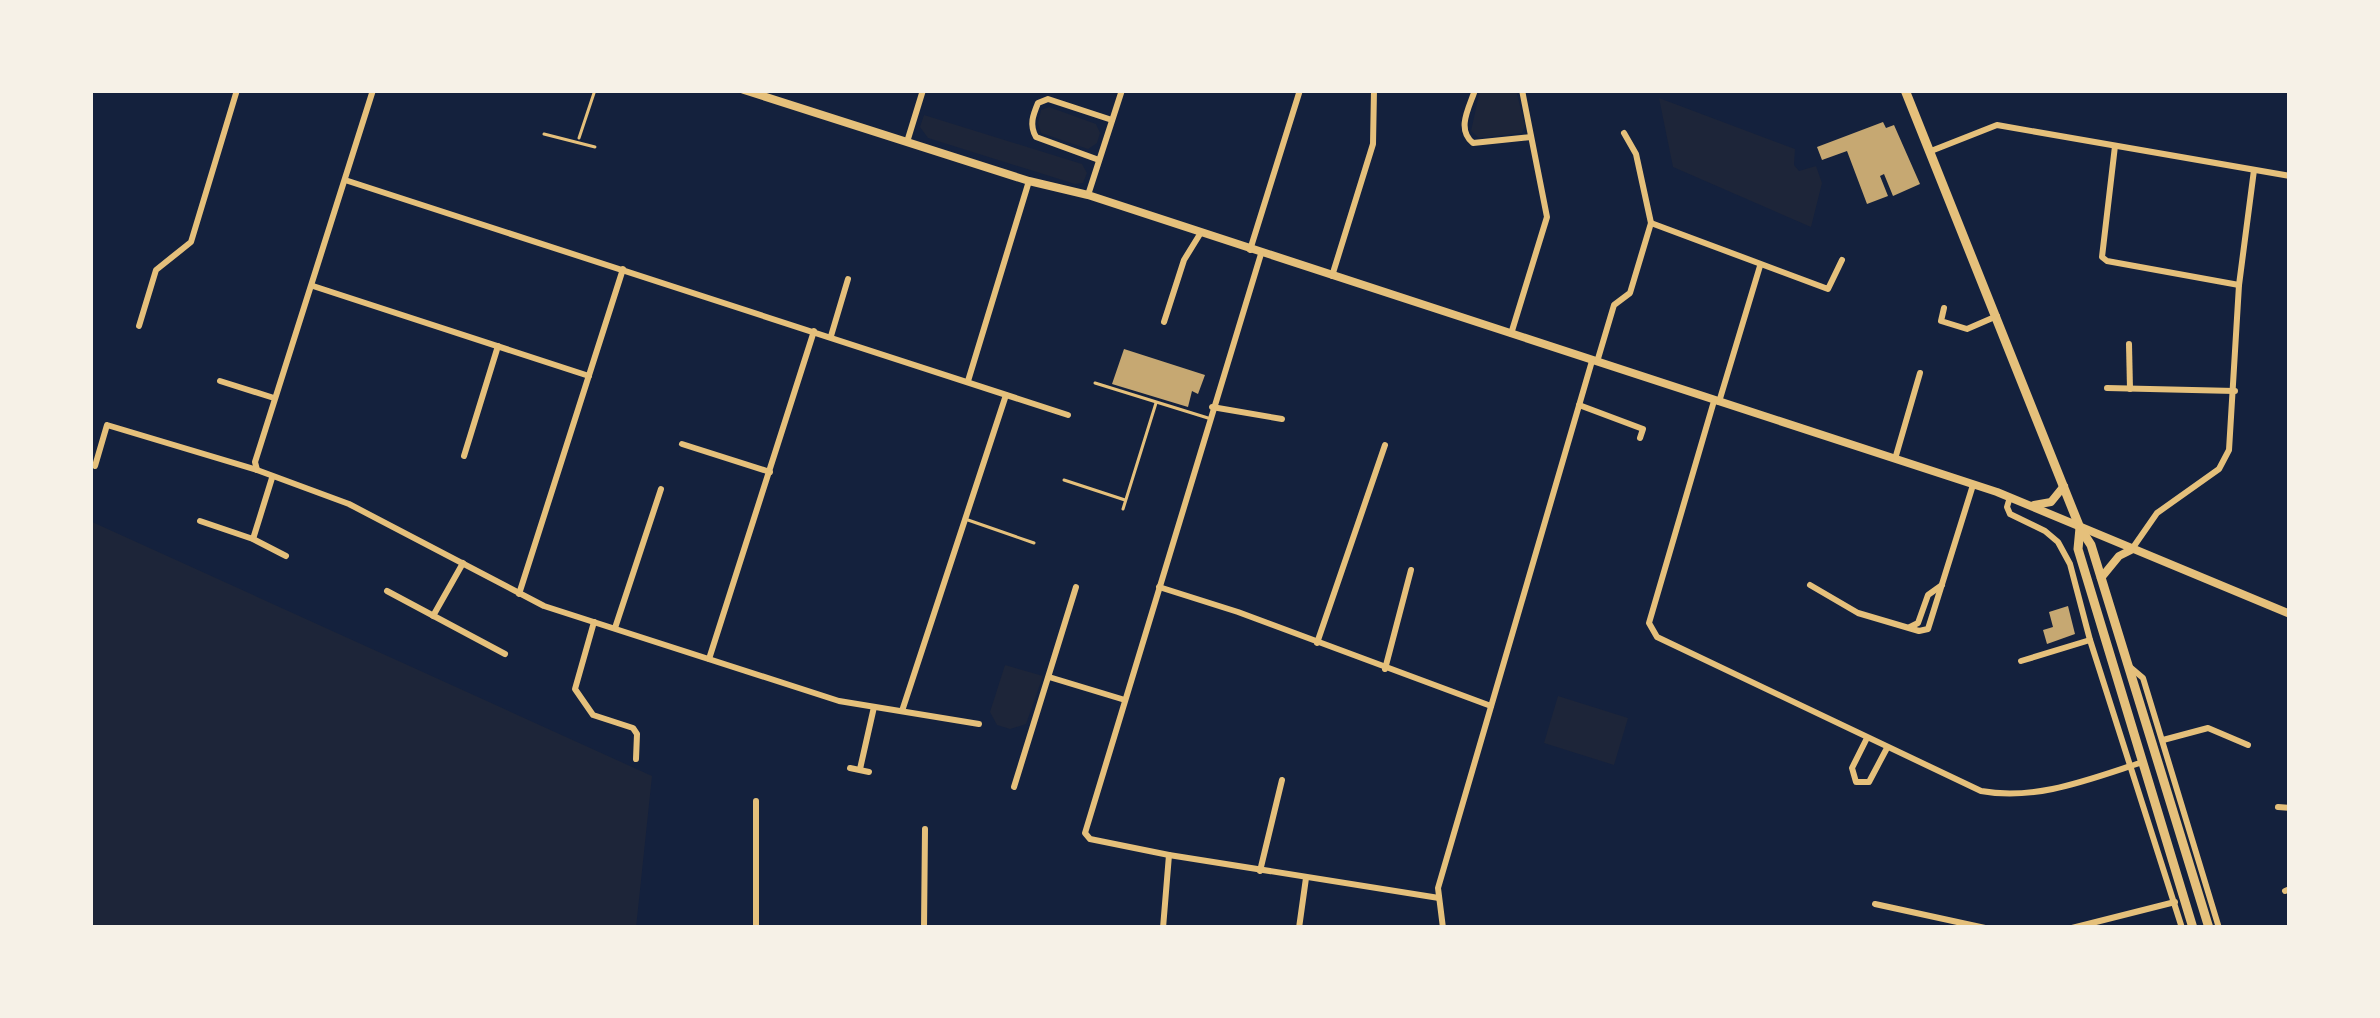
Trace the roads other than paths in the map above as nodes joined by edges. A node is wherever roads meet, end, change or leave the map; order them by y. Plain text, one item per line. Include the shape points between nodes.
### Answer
1 (237, 90) edge
2 (373, 90) edge
3 (595, 90) edge
4 (744, 90) edge
5 (923, 90) edge
6 (1122, 90) edge
7 (1300, 90) edge
8 (1374, 90) edge
9 (1475, 90) edge
10 (1522, 90) edge
11 (1905, 90) edge
12 (1112, 120) junction
13 (1624, 133) dead end
14 (544, 134) dead end
15 (1531, 137) junction
16 (578, 140) junction
17 (907, 142) junction
18 (2115, 146) junction
19 (595, 147) dead end
20 (1930, 151) junction
21 (1099, 160) junction
22 (2254, 170) junction
23 (2290, 176) edge
24 (345, 180) junction
25 (1029, 181) junction
26 (1088, 195) junction
27 (1651, 223) junction
28 (1200, 234) junction
29 (1250, 250) junction
30 (1261, 254) junction
31 (1842, 260) dead end
32 (1760, 266) junction
33 (623, 269) junction
34 (1332, 276) junction
35 (848, 279) dead end
36 (312, 285) junction
37 (2240, 285) junction
38 (1944, 308) dead end
39 (1997, 316) junction
40 (1164, 322) dead end
41 (139, 326) dead end
42 (814, 330) junction
43 (1511, 334) junction
44 (831, 336) junction
45 (2129, 344) dead end
46 (499, 346) junction
47 (1595, 362) junction
48 (1920, 373) dead end
49 (589, 376) junction
50 (968, 381) junction
51 (220, 382) dead end
52 (1095, 383) dead end
53 (2108, 388) dead end
54 (2130, 388) junction
55 (2234, 391) junction
56 (1006, 394) junction
57 (274, 398) junction
58 (1716, 401) junction
59 (1156, 403) junction
60 (1579, 404) junction
61 (1212, 406) junction
62 (1068, 415) dead end
63 (1208, 418) junction
64 (1282, 419) dead end
65 (1640, 438) dead end
66 (682, 444) dead end
67 (1385, 446) dead end
68 (464, 456) dead end
69 (1895, 459) junction
70 (94, 466) dead end
71 (257, 470) junction
72 (770, 472) junction
73 (272, 478) junction
74 (1064, 480) dead end
75 (2065, 484) junction
76 (1973, 485) junction
77 (661, 489) dead end
78 (2010, 497) junction
79 (1126, 500) junction
80 (2026, 505) junction
81 (1123, 509) dead end
82 (967, 520) junction
83 (200, 521) dead end
84 (2080, 528) junction
85 (253, 539) junction
86 (1034, 543) dead end
87 (2132, 549) junction
88 (286, 556) dead end
89 (463, 563) junction
90 (1411, 571) dead end
91 (2101, 578) junction
92 (1810, 585) dead end
93 (1076, 587) dead end
94 (1159, 587) junction
95 (387, 591) dead end
96 (519, 593) junction
97 (1071, 608) junction
98 (1085, 612) dead end
99 (2290, 614) edge
100 (433, 616) junction
101 (595, 622) junction
102 (615, 628) junction
103 (2090, 640) junction
104 (1317, 643) junction
105 (505, 654) dead end
106 (709, 659) junction
107 (2020, 661) dead end
108 (2126, 663) junction
109 (1384, 669) junction
110 (1049, 677) junction
111 (1125, 700) junction
112 (1491, 706) junction
113 (874, 707) junction
114 (902, 711) junction
115 (979, 724) dead end
116 (1867, 738) junction
117 (2162, 740) junction
118 (2248, 746) dead end
119 (1888, 748) junction
120 (636, 759) dead end
121 (2143, 762) junction
122 (2130, 766) junction
123 (860, 770) dead end
124 (1282, 780) dead end
125 (1014, 787) dead end
126 (756, 801) dead end
127 (2278, 807) dead end
128 (2290, 808) edge
129 (925, 829) dead end
130 (1169, 855) junction
131 (1260, 871) junction
132 (1306, 878) junction
133 (1439, 898) junction
134 (2179, 900) junction
135 (1875, 904) dead end
136 (756, 928) edge
137 (924, 928) edge
138 (1163, 928) edge
139 (1299, 928) edge
140 (1443, 928) edge
141 (1985, 928) edge
142 (2072, 928) edge
143 (2182, 928) edge
144 (2193, 928) edge
145 (2209, 928) edge
146 (2219, 928) edge

1 - 41 street via 190,242 156,270
2 - 24 street
3 - 16 lane
4 - 17 street
5 - 17 street
6 - 12 street
7 - 29 street
8 - 34 street via 1373,144
9 - 15 street via 1463,128 1473,143
10 - 15 street
11 - 20 main road
12 - 21 street
12 - 21 street via 1048,99 1033,116 1036,137
13 - 27 street
14 - 16 lane
15 - 43 street via 1547,217
16 - 19 lane
17 - 25 street
18 - 20 street via 1997,125
18 - 22 street
18 - 37 street via 2102,257
20 - 39 main road
21 - 26 street
22 - 23 street
22 - 37 street
24 - 33 street
24 - 36 street
25 - 26 street
25 - 50 street
26 - 28 street
27 - 32 street
27 - 47 street via 1630,293 1614,305
28 - 29 street
28 - 40 street
29 - 30 street
30 - 34 street
30 - 61 street
31 - 32 street via 1832,286
32 - 58 street
33 - 42 street
33 - 49 street
34 - 43 street
35 - 44 street
36 - 46 street
36 - 57 street
37 - 55 street
38 - 39 street via 1941,321 1967,329
39 - 75 main road
42 - 44 street
42 - 72 street
43 - 47 street
44 - 50 street
45 - 54 street
46 - 49 street
46 - 68 street
47 - 58 street
47 - 60 street
48 - 69 street
49 - 96 street
50 - 56 street
51 - 57 street
52 - 59 lane
53 - 54 street
54 - 55 street
55 - 87 street via 2229,451 2219,470 2157,514
56 - 62 street
56 - 82 street
57 - 71 street
58 - 69 street
58 - 116 street via 1651,632
59 - 63 lane
59 - 79 lane
60 - 65 street via 1643,429
60 - 112 street
61 - 63 street
61 - 64 street
63 - 94 street
66 - 72 street
67 - 104 street
69 - 76 street
70 - 71 street via 107,425
71 - 73 street
72 - 106 street
73 - 85 street
73 - 89 street via 349,504
74 - 79 lane
75 - 80 street via 2050,502
75 - 84 main road
76 - 78 street
76 - 92 street via 1942,585 1928,595 1918,623 1908,628 1858,613
77 - 102 street
78 - 80 street
78 - 103 street via 2010,514 2058,542
79 - 81 lane
80 - 84 street
82 - 86 lane
82 - 114 street
83 - 85 street
84 - 87 street
84 - 91 main road
84 - 121 main road via 2078,549
85 - 88 street
87 - 91 street
87 - 99 street
89 - 96 street
89 - 100 street
90 - 109 street
91 - 108 main road
93 - 97 street
94 - 104 street
94 - 111 street
95 - 100 street
96 - 101 street
97 - 98 street
97 - 110 street
100 - 105 street
101 - 102 street
101 - 120 street via 575,688 593,715 634,728
102 - 106 street
103 - 107 street
103 - 122 street
104 - 109 street
106 - 113 street
108 - 117 street via 2143,678
108 - 145 main road
109 - 112 street
110 - 111 street
110 - 125 street
111 - 130 street via 1086,836
112 - 133 street
113 - 114 street
113 - 123 street
114 - 115 street
116 - 119 street
116 - 119 street via 1852,768 1856,782 1869,782
117 - 118 street via 2208,728
117 - 146 street
119 - 122 street via 1999,794 2048,791
121 - 122 street
121 - 134 main road
122 - 134 street
124 - 131 street
126 - 136 street
127 - 128 street
129 - 137 street
130 - 131 street
130 - 138 street
131 - 132 street
132 - 133 street
132 - 139 street
133 - 140 street
134 - 142 street
134 - 143 street
134 - 144 main road
135 - 141 street

